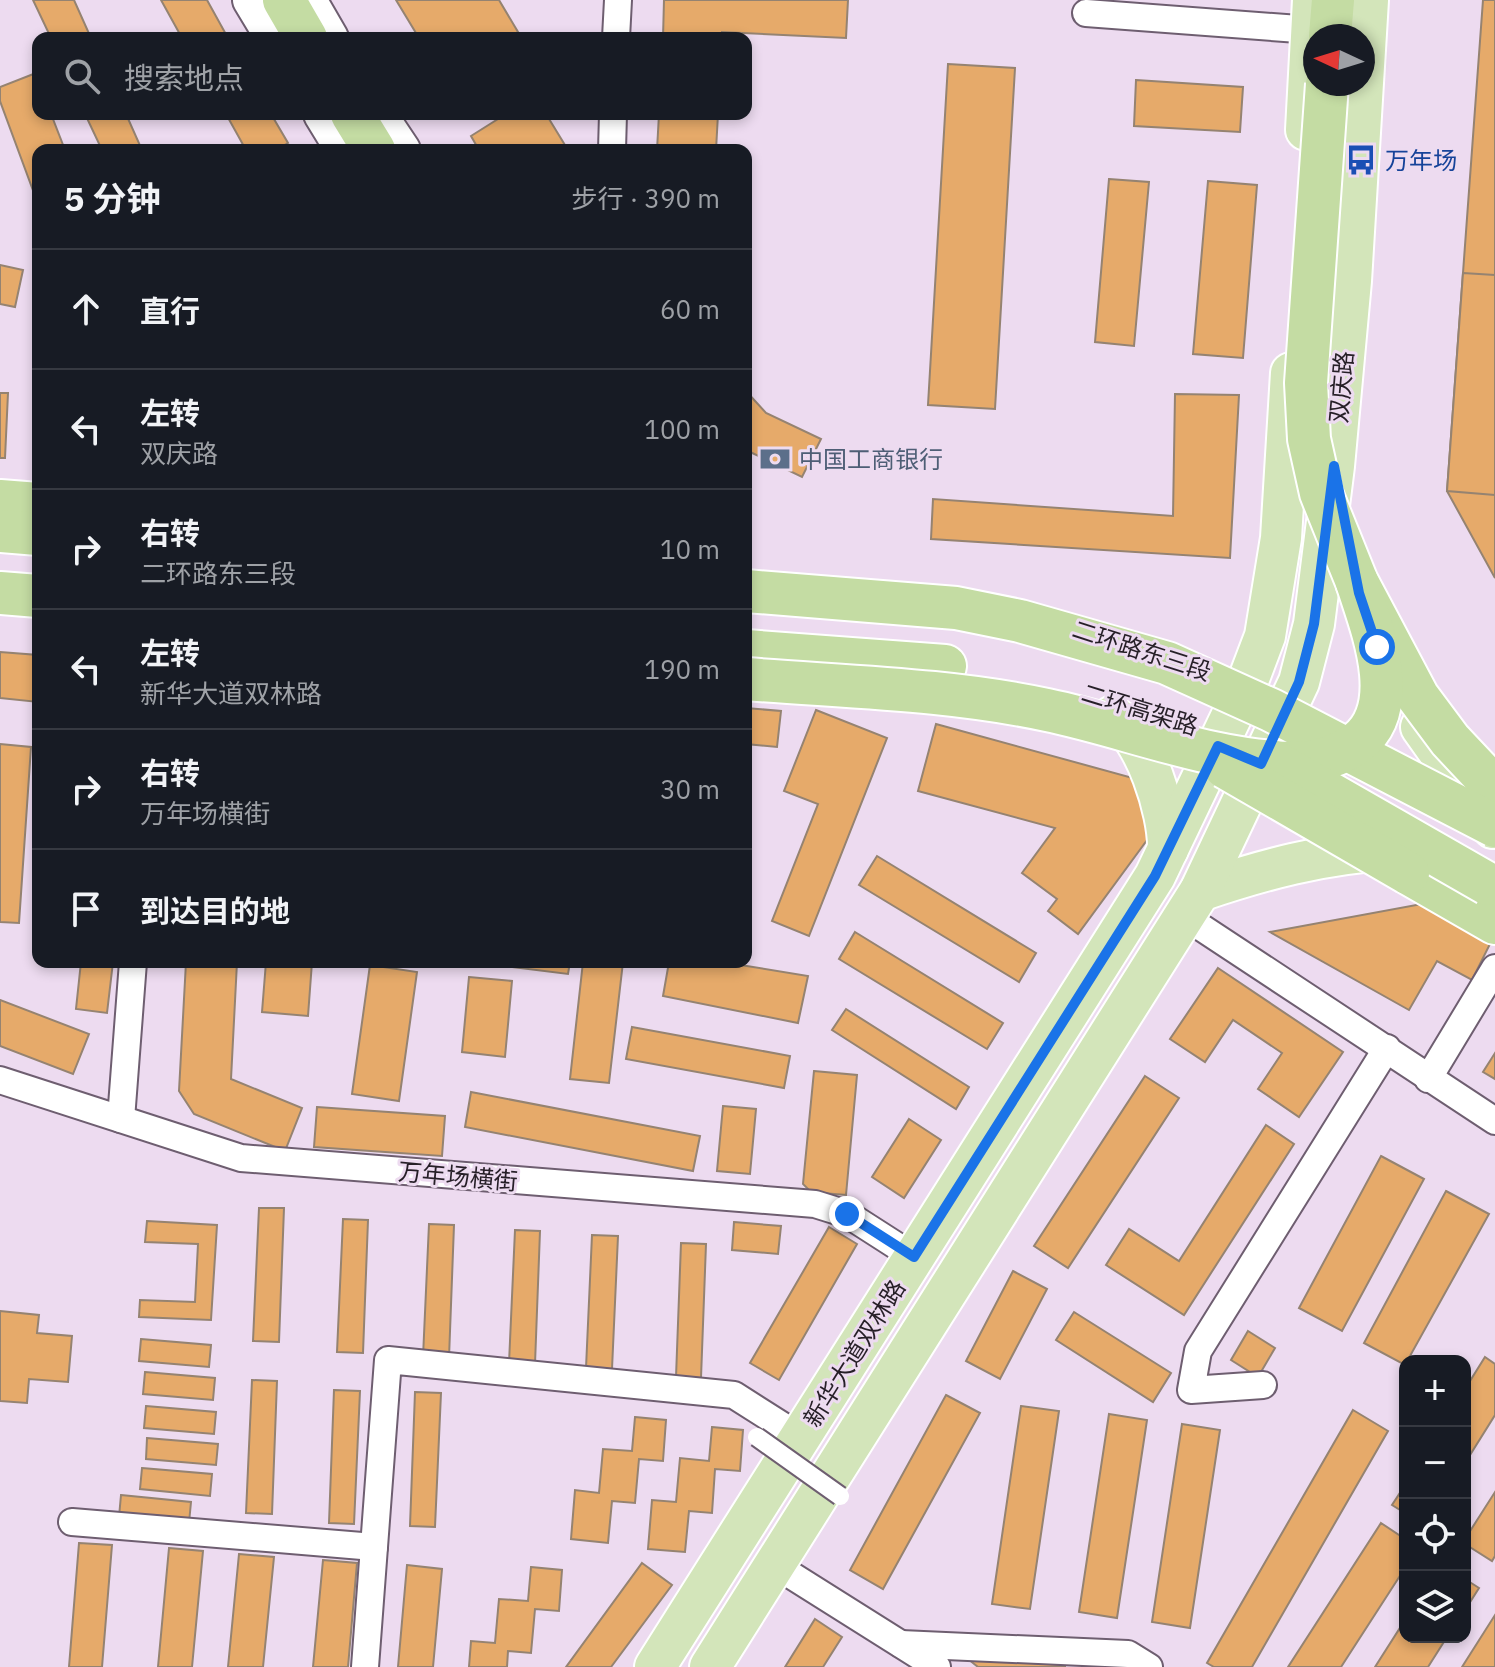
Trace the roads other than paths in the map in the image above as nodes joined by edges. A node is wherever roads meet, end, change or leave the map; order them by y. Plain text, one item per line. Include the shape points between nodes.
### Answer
1 (251, 0) edge
2 (284, 0) edge
3 (308, 0) edge
4 (618, 0) edge
5 (1368, 0) edge
6 (1086, 13) dead end
7 (1322, 16) edge
8 (270, 32) edge
9 (303, 32) edge
10 (327, 32) edge
11 (616, 32) edge
12 (1326, 96) edge
13 (326, 120) edge
14 (356, 120) edge
15 (382, 120) edge
16 (613, 120) edge
17 (340, 144) edge
18 (370, 144) edge
19 (398, 144) edge
20 (612, 144) edge
21 (1334, 466) junction
22 (0, 501) edge
23 (32, 504) edge
24 (0, 524) edge
25 (32, 527) edge
26 (0, 531) edge
27 (32, 534) edge
28 (752, 562) edge
29 (1357, 582) junction
30 (752, 584) edge
31 (752, 591) edge
32 (0, 593) edge
33 (32, 596) edge
34 (0, 600) edge
35 (32, 603) edge
36 (956, 608) junction
37 (752, 651) edge
38 (752, 662) edge
39 (752, 679) edge
40 (1246, 686) junction
41 (1090, 700) junction
42 (1287, 711) junction
43 (1166, 741) junction
44 (1218, 746) junction
45 (1261, 764) junction
46 (1495, 788) edge
47 (1495, 829) edge
48 (1495, 840) edge
49 (1168, 849) junction
50 (1403, 861) junction
51 (1495, 888) edge
52 (1192, 904) junction
53 (1495, 913) edge
54 (1495, 923) edge
55 (133, 968) edge
56 (1495, 968) edge
57 (1387, 1048) junction
58 (1428, 1079) junction
59 (0, 1080) edge
60 (121, 1119) junction
61 (1495, 1121) edge
62 (914, 1257) junction
63 (1263, 1385) dead end
64 (757, 1437) dead end
65 (800, 1437) junction
66 (840, 1496) dead end
67 (72, 1522) dead end
68 (374, 1547) junction
69 (775, 1565) junction
70 (901, 1644) junction
71 (365, 1667) edge
72 (655, 1667) edge
73 (710, 1667) edge
74 (937, 1667) edge
75 (1149, 1667) edge

1 - 8 main road
2 - 9 highway
3 - 10 main road
4 - 11 street
5 - 21 main road, 双庆路
6 - 7 street
7 - 40 main road, 双庆路 via 1281,538 1265,636
12 - 29 highway, bridge via 1306,383 1309,439 1321,493
13 - 17 main road
14 - 18 highway
15 - 19 main road
16 - 20 street
21 - 42 main road, 双庆路 via 1314,624
21 - 47 main road via 1359,593 1377,647 1435,750
22 - 23 highway
24 - 25 main road
26 - 27 highway
28 - 36 highway, bridge via 867,583
29 - 43 highway, bridge via 1377,642 1381,682 1370,727 1359,741 1314,762 1294,763
29 - 46 highway, bridge via 1418,697
30 - 40 main road, 二环路东三段 via 985,603 1186,660
31 - 36 highway, 二环高架路, bridge
32 - 33 highway
34 - 35 main road
36 - 47 highway, 二环高架路, bridge via 1167,663 1271,710
37 - 51 highway, 二环高架路, bridge via 945,666 1047,682 1129,703 1202,728 1298,774
38 - 41 main road via 958,677
39 - 43 highway, bridge via 948,694 1047,710
40 - 42 main road, 二环路东三段
40 - 44 main road, 双庆路
41 - 44 main road
41 - 49 main road via 1125,724 1143,754 1169,826
42 - 45 main road, 双庆路
42 - 48 main road, 二环路东三段
43 - 50 highway, bridge
44 - 45 main road
44 - 49 main road, 新华大道双林路
45 - 50 main road
45 - 52 main road, 新华大道双林路
49 - 62 main road, 新华大道双林路
50 - 52 main road via 1351,852 1287,864
50 - 53 main road
50 - 54 highway
52 - 57 street
52 - 69 main road, 新华大道双林路
55 - 60 street
56 - 58 street
57 - 58 street
57 - 63 street via 1198,1351 1191,1390
58 - 61 street
59 - 60 street, 万年场横街
60 - 62 street, 万年场横街 via 241,1158 815,1204 847,1214
62 - 65 main road, 新华大道双林路
64 - 66 street, bridge
65 - 68 street via 734,1395 388,1360
65 - 72 main road, 新华大道双林路
67 - 68 street
68 - 71 street
69 - 70 street
69 - 73 main road, 新华大道双林路
70 - 74 street
70 - 75 street via 1128,1654

